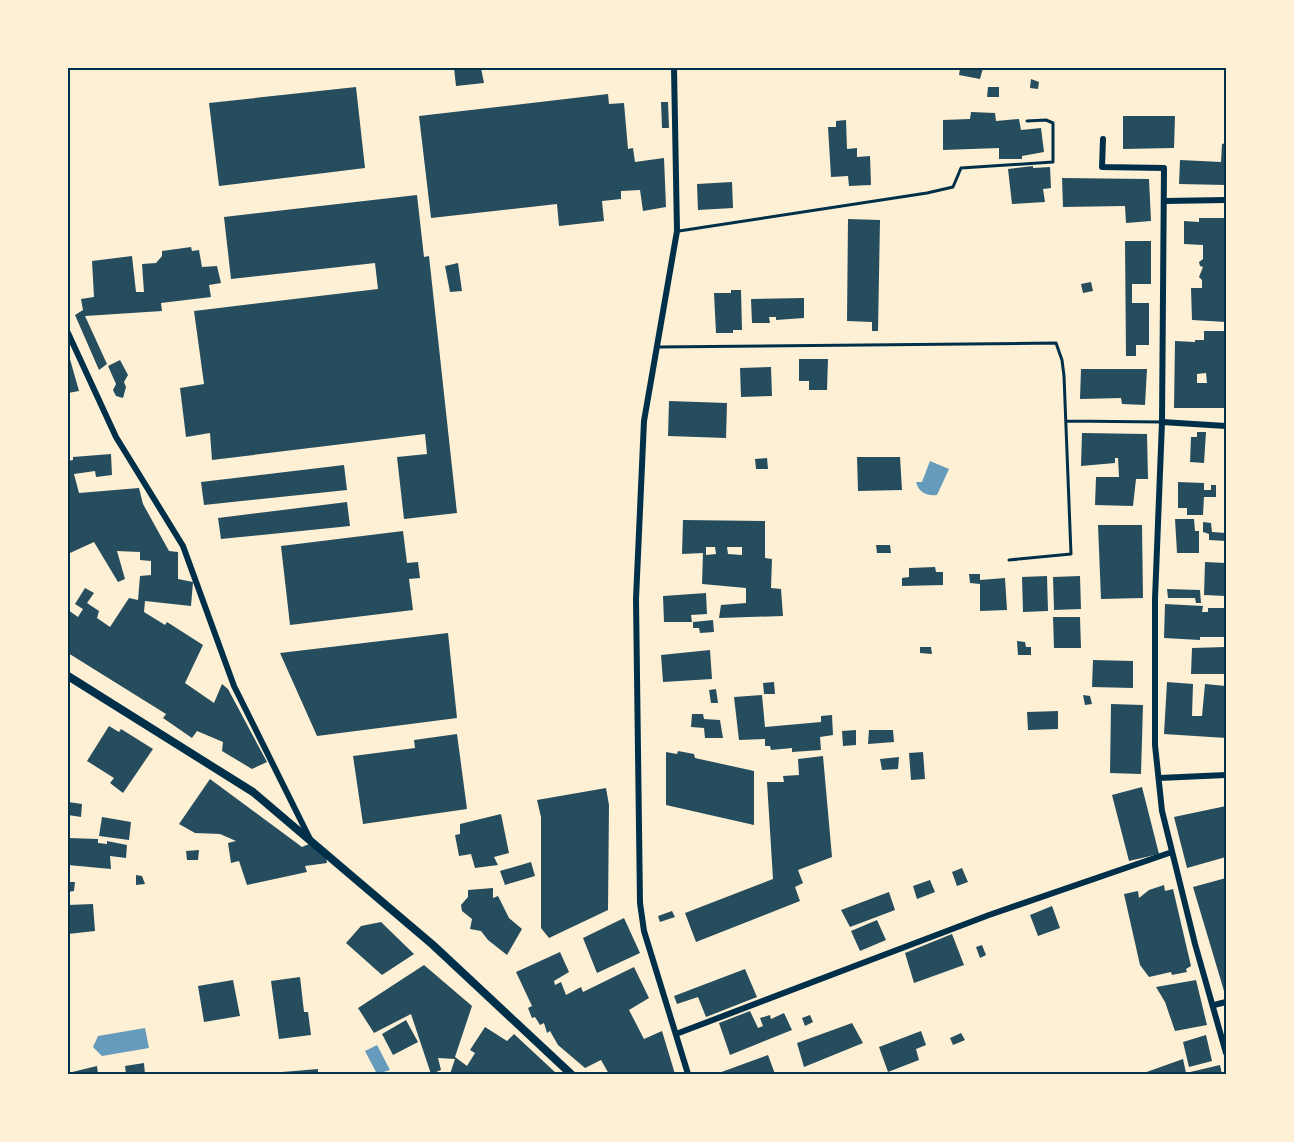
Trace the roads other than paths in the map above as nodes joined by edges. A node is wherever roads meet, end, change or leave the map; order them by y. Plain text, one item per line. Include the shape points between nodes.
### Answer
1 (674, 68) edge
2 (1028, 122) dead end
3 (1103, 139) dead end
4 (1227, 200) edge
5 (1165, 201) junction
6 (677, 231) junction
7 (68, 333) edge
8 (658, 347) junction
9 (1066, 421) junction
10 (1162, 422) junction
11 (1227, 426) edge
12 (1009, 560) dead end
13 (68, 676) edge
14 (1227, 775) edge
15 (1159, 778) junction
16 (312, 842) junction
17 (1172, 852) junction
18 (1227, 1002) edge
19 (1214, 1005) junction
20 (676, 1034) junction
21 (1227, 1053) edge
22 (571, 1074) edge
23 (688, 1074) edge

1 - 6 street
2 - 6 lane via 1053,123 1053,162 962,168 953,187 927,193
3 - 5 street via 1102,167 1164,168
4 - 5 street
5 - 10 street
6 - 8 street
7 - 16 street via 116,437 183,546 234,686
8 - 9 lane via 1056,343 1062,360
8 - 20 street via 644,421 636,599 640,903 644,932
9 - 10 lane
9 - 12 lane via 1071,554
10 - 11 street
10 - 15 street via 1155,599 1155,745
13 - 16 street via 253,792
14 - 15 street
15 - 17 street
16 - 22 street via 433,945
17 - 19 street
17 - 20 street via 989,915
18 - 19 street
19 - 21 street
20 - 23 street

